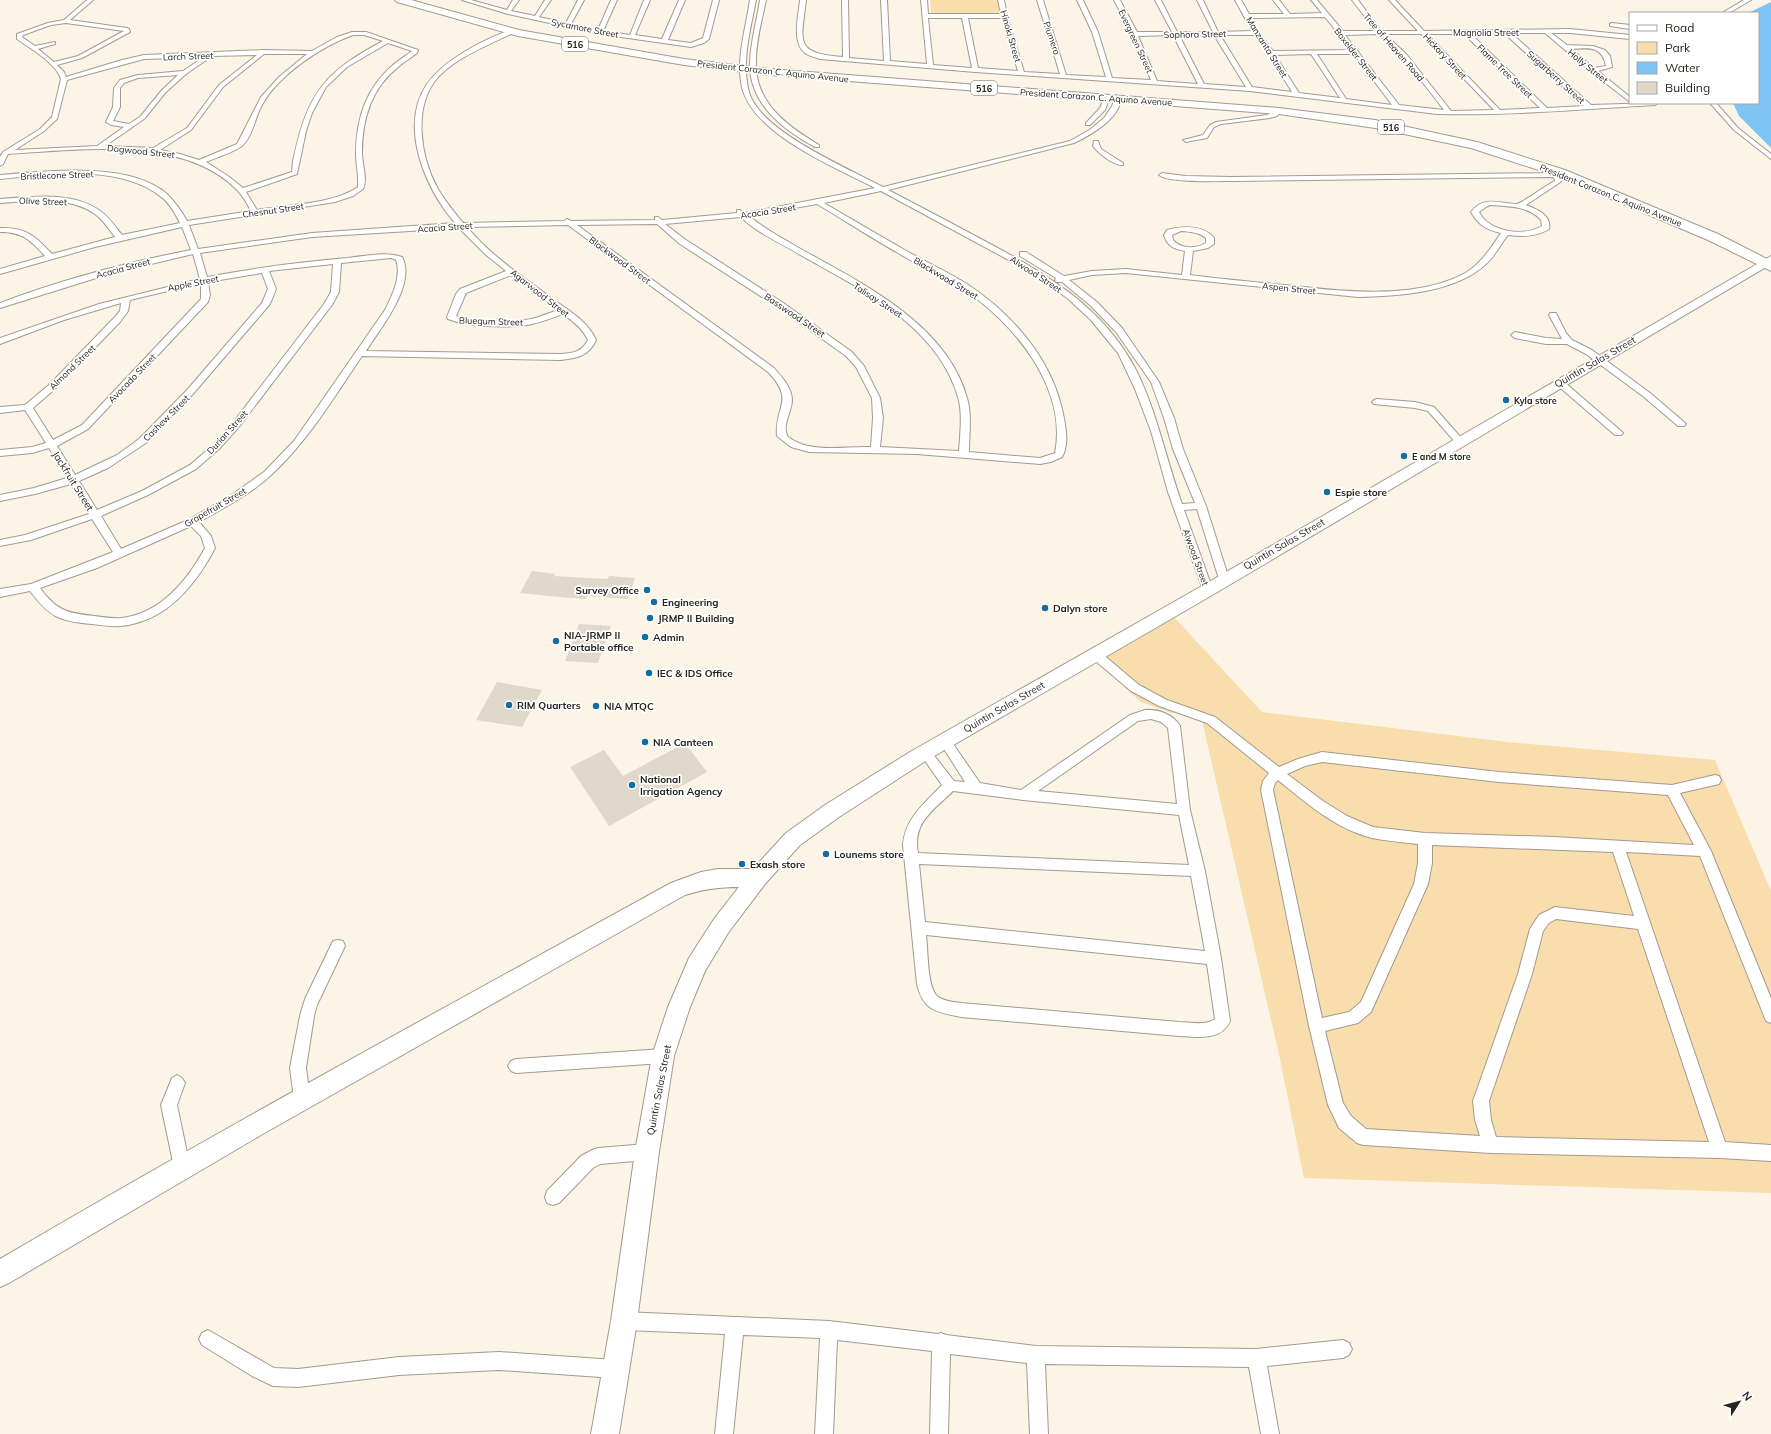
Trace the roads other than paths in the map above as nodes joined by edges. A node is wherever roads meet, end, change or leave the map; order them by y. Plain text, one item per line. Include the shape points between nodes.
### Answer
1 (400, 0) edge
2 (465, 0) edge
3 (516, 0) edge
4 (548, 0) edge
5 (581, 0) edge
6 (614, 0) edge
7 (647, 0) edge
8 (682, 0) edge
9 (716, 0) edge
10 (754, 0) edge
11 (763, 0) edge
12 (802, 0) edge
13 (845, 0) edge
14 (884, 0) edge
15 (924, 0) edge
16 (1001, 0) edge
17 (1040, 0) edge
18 (1080, 0) edge
19 (1117, 0) edge
20 (1158, 0) edge
21 (1200, 0) edge
22 (1238, 0) edge
23 (1276, 0) edge
24 (1314, 0) edge
25 (1354, 0) edge
26 (1392, 0) edge
27 (1748, 0) edge
28 (81, 1) dead end
29 (89, 2) edge
30 (483, 2) edge
31 (508, 12) junction
32 (1727, 12) edge
33 (1288, 15) junction
34 (1325, 15) junction
35 (926, 16) junction
36 (1004, 16) junction
37 (1247, 16) junction
38 (965, 17) junction
39 (536, 18) junction
40 (66, 21) junction
41 (568, 25) junction
42 (1612, 25) dead end
43 (1629, 27) edge
44 (514, 32) junction
45 (600, 32) junction
46 (1466, 32) junction
47 (1506, 32) junction
48 (1547, 32) junction
49 (1216, 33) junction
50 (1341, 33) junction
51 (1380, 33) junction
52 (1423, 33) junction
53 (1135, 34) junction
54 (1175, 34) junction
55 (1256, 34) junction
56 (1629, 37) edge
57 (632, 38) junction
58 (388, 41) junction
59 (664, 42) junction
60 (53, 44) dead end
61 (1565, 47) junction
62 (34, 48) junction
63 (264, 52) junction
64 (1355, 52) junction
65 (314, 53) junction
66 (1271, 53) junction
67 (1313, 53) junction
68 (210, 55) junction
69 (846, 60) junction
70 (887, 62) junction
71 (54, 64) junction
72 (930, 66) junction
73 (747, 69) junction
74 (975, 70) junction
75 (1592, 70) junction
76 (1021, 72) junction
77 (184, 73) junction
78 (1064, 76) junction
79 (64, 79) junction
80 (1109, 79) junction
81 (1155, 82) junction
82 (1202, 86) junction
83 (1250, 89) junction
84 (1296, 94) junction
85 (1112, 98) junction
86 (1629, 99) edge
87 (1344, 100) junction
88 (1629, 102) edge
89 (1715, 104) edge
90 (1588, 106) junction
91 (1398, 108) junction
92 (1545, 110) junction
93 (1280, 111) junction
94 (1449, 112) junction
95 (1498, 112) junction
96 (132, 126) junction
97 (1186, 140) dead end
98 (1096, 142) dead end
99 (99, 147) junction
100 (153, 151) junction
101 (827, 151) dead end
102 (5, 152) junction
103 (1771, 157) edge
104 (201, 162) junction
105 (0, 164) edge
106 (1121, 164) dead end
107 (1162, 175) dead end
108 (1558, 177) junction
109 (0, 178) edge
110 (884, 186) junction
111 (242, 190) junction
112 (815, 200) junction
113 (0, 201) edge
114 (1520, 206) junction
115 (255, 212) junction
116 (741, 213) junction
117 (561, 217) junction
118 (658, 219) junction
119 (458, 222) junction
120 (568, 222) junction
121 (185, 224) junction
122 (0, 230) edge
123 (1506, 232) junction
124 (985, 234) dead end
125 (120, 238) junction
126 (1014, 249) dead end
127 (1188, 249) junction
128 (196, 251) junction
129 (50, 256) junction
130 (392, 256) joint
131 (337, 261) junction
132 (1769, 263) edge
133 (265, 270) junction
134 (0, 272) edge
135 (512, 272) junction
136 (1186, 276) junction
137 (1063, 279) junction
138 (203, 280) junction
139 (1052, 282) junction
140 (126, 299) junction
141 (0, 306) edge
142 (563, 311) junction
143 (1553, 315) dead end
144 (1515, 335) dead end
145 (0, 341) edge
146 (1569, 342) junction
147 (360, 353) junction
148 (1600, 359) junction
149 (1560, 383) junction
150 (1377, 402) dead end
151 (28, 407) junction
152 (0, 410) edge
153 (1681, 424) dead end
154 (1618, 433) dead end
155 (1459, 442) junction
156 (51, 445) junction
157 (875, 450) junction
158 (0, 453) edge
159 (964, 454) junction
160 (72, 479) junction
161 (0, 498) edge
162 (1201, 506) junction
163 (1178, 507) junction
164 (94, 515) junction
165 (192, 522) junction
166 (0, 543) edge
167 (120, 554) junction
168 (1224, 579) junction
169 (33, 587) junction
170 (1208, 590) junction
171 (0, 593) edge
172 (1096, 654) junction
173 (945, 741) junction
174 (925, 752) junction
175 (1278, 774) junction
176 (1715, 780) dead end
177 (950, 786) junction
178 (976, 788) junction
179 (1672, 790) junction
180 (1023, 795) junction
181 (1184, 810) junction
182 (1425, 839) junction
183 (1618, 847) junction
184 (1704, 851) junction
185 (912, 858) junction
186 (1198, 871) junction
187 (758, 878) junction
188 (1644, 923) junction
189 (918, 928) junction
190 (338, 946) dead end
191 (1214, 958) junction
192 (1771, 1016) edge
193 (1316, 1026) junction
194 (663, 1056) junction
195 (516, 1066) dead end
196 (177, 1083) dead end
197 (302, 1099) junction
198 (1491, 1145) junction
199 (1720, 1150) junction
200 (647, 1152) junction
201 (1771, 1153) edge
202 (182, 1167) junction
203 (553, 1197) dead end
204 (0, 1274) edge
205 (624, 1321) junction
206 (736, 1325) junction
207 (829, 1330) junction
208 (208, 1339) dead end
209 (941, 1342) junction
210 (1343, 1349) dead end
211 (1036, 1355) junction
212 (1256, 1358) junction
213 (615, 1369) junction
214 (605, 1434) edge
215 (724, 1434) edge
216 (824, 1434) edge
217 (939, 1434) edge
218 (1039, 1434) edge
219 (1270, 1434) edge

1 - 44 highway, President Corazon C. Aquino Avenue / 516
2 - 30 street, Sycamore Street
3 - 31 street
4 - 39 street
5 - 41 street
6 - 45 street
7 - 57 street
8 - 59 street
9 - 59 street, Sycamore Street via 706,39 691,45
10 - 73 street
11 - 73 street
12 - 69 street via 802,47 820,57
13 - 69 street
14 - 70 street
15 - 35 street
16 - 36 street, Hinoki Street
17 - 78 street, Plumero
18 - 80 street via 1095,32
19 - 53 street, Evergreen Street
20 - 54 street
21 - 49 street
22 - 37 street, Manzanta Street
23 - 33 street
24 - 34 street, Boxelder Street
25 - 51 street, Tree of Heaven Road
26 - 52 street, Hickory Street
27 - 32 street
28 - 29 street
29 - 40 street via 74,11
30 - 31 street, Sycamore Street
31 - 39 street, Sycamore Street
33 - 34 street
33 - 37 street
34 - 50 street, Boxelder Street
35 - 38 street
35 - 72 street
36 - 38 street
36 - 76 street, Hinoki Street
37 - 55 street, Manzanta Street
38 - 74 street
39 - 41 street, Sycamore Street
40 - 62 street via 18,36
40 - 71 street via 125,29 127,32 89,52
41 - 45 street, Sycamore Street
42 - 43 street
44 - 73 highway, President Corazon C. Aquino Avenue / 516 via 648,56
44 - 119 street, Agarwood Street via 470,52 448,66 430,84 420,106 419,143 430,180
45 - 57 street, Sycamore Street
46 - 47 street, Magnolia Street
46 - 52 street, Magnolia Street
46 - 92 street, Flame Tree Street
47 - 48 street, Magnolia Street
47 - 90 street, Sugarberry Street
48 - 56 street, Magnolia Street via 1585,32
48 - 61 street, Holly Street
49 - 54 street, Sophora Street
49 - 55 street, Sophora Street
49 - 83 street
50 - 51 street, Magnolia Street
50 - 64 street, Boxelder Street
51 - 52 street, Magnolia Street
51 - 94 street, Tree of Heaven Road via 1405,56
52 - 95 street, Hickory Street
53 - 54 street, Sophora Street
53 - 81 street, Evergreen Street
54 - 82 street
55 - 66 street, Manzanta Street
57 - 59 street, Sycamore Street
58 - 65 street via 357,32
58 - 111 street via 350,62 320,91 310,110 295,173
58 - 115 street, Chesnut Street via 413,49 415,52 393,68 367,100 359,153 361,188 351,195 335,200
60 - 62 street
61 - 75 street, Holly Street
61 - 75 street via 1602,50 1606,53 1609,67
62 - 71 street
63 - 65 street, Larch Street
63 - 68 street, Larch Street
63 - 100 street via 221,86 201,110 190,129
64 - 67 street
64 - 91 street, Boxelder Street
65 - 104 street via 283,75 263,97 239,145
66 - 67 street
66 - 84 street, Manzanta Street
67 - 87 street
68 - 77 street
68 - 79 street, Larch Street via 136,59
69 - 70 street
70 - 72 street
71 - 79 street
72 - 74 street
73 - 85 highway, President Corazon C. Aquino Avenue / 516
73 - 101 street via 761,98 773,114 794,132
73 - 110 street, Alwood Street via 749,100 753,108 771,126 798,144
74 - 76 street
75 - 86 street, Holly Street
76 - 78 street
77 - 96 street
77 - 96 street via 142,76 119,84 116,89 116,106 109,122
78 - 80 street
79 - 102 street via 55,118 51,123 27,141
80 - 81 street
81 - 82 street
82 - 83 street
83 - 84 street
84 - 87 street
85 - 93 highway, President Corazon C. Aquino Avenue / 516
85 - 110 street, Acacia Street via 1092,121 1061,138
85 - 110 street, Acacia Street via 1115,107 1108,117 1094,130 1072,142
87 - 91 street
88 - 90 street
89 - 103 street via 1736,129
90 - 92 street
91 - 94 street
92 - 95 street
93 - 97 street via 1271,116 1219,124 1211,127 1205,137
93 - 108 highway, President Corazon C. Aquino Avenue / 516 via 1353,120 1501,152
94 - 95 street
96 - 99 street
98 - 106 street via 1099,150
99 - 100 street, Dogwood Street
99 - 102 street, Dogwood Street
100 - 104 street, Dogwood Street
102 - 105 street
104 - 111 street, Dogwood Street
107 - 108 street via 1231,179
108 - 114 street
108 - 132 highway, President Corazon C. Aquino Avenue / 516 via 1706,234
109 - 121 street, Bristlecone Street via 86,172 135,180 162,194 180,214
110 - 112 street, Acacia Street
110 - 124 street, Alwood Street
110 - 139 street, Alwood Street
111 - 115 street, Dogwood Street
112 - 116 street, Acacia Street
112 - 159 street, Blackwood Street via 964,286 1008,322 1032,350 1054,394 1060,422 1061,451 1055,458 1040,461
113 - 125 street, Olive Street via 43,200 79,203 93,209 107,221
114 - 123 street via 1538,213 1546,222 1546,227 1532,233
114 - 123 street via 1490,203 1475,212 1480,221
115 - 121 street, Chesnut Street
116 - 118 street, Acacia Street
116 - 159 street, Talisay Street via 766,231 894,308 918,328 947,363 962,397
117 - 118 street, Acacia Street
117 - 119 street, Acacia Street
117 - 120 street, Blackwood Street
118 - 120 street, Acacia Street
118 - 157 street, Basswood Street via 683,242 779,304 849,354 860,366 876,398 878,418
119 - 120 street, Acacia Street
119 - 128 street, Acacia Street via 422,228 392,228 259,241
119 - 135 street, Agarwood Street
120 - 157 street, Blackwood Street via 771,370 785,388 787,404 781,429 782,436 787,440 808,449
121 - 125 street, Chesnut Street
121 - 128 street, Bristlecone Street
122 - 129 street via 21,230
123 - 136 street, Aspen Street via 1483,264 1473,271 1440,284 1394,294 1343,294
125 - 129 street, Chesnut Street
126 - 137 street, Alwood Street
127 - 127 street via 1206,247 1210,244 1210,238 1202,232 1189,229 1175,230 1168,235 1170,242
127 - 136 street
128 - 138 street, Avocado Street
128 - 141 street, Acacia Street via 108,272
129 - 134 street, Chesnut Street
130 - 131 street, Apple Street
130 - 147 street, Grapefruit Street via 399,259 402,265 398,290 390,308
131 - 133 street, Apple Street
131 - 164 street, Durian Street via 335,292 328,305 216,447 193,467 145,493
132 - 148 main road, Quintin Salas Street
133 - 138 street, Apple Street
133 - 160 street, Cashew Street via 272,289 266,304 186,397 135,448 96,470
135 - 142 street, Agarwood Street
135 - 142 street, Bluegum Street via 463,291 452,317 465,321 522,323
136 - 137 street, Aspen Street via 1111,270
137 - 139 street, Aspen Street
137 - 162 street, Alwood Street via 1094,304 1119,330 1155,382
138 - 140 street, Apple Street
138 - 156 street, Avocado Street via 205,300 85,427
139 - 163 street, Alwood Street via 1082,307 1122,353 1154,427
140 - 145 street, Apple Street
140 - 151 street, Almond Street via 124,311 113,325 58,381
142 - 147 street, Agarwood Street via 586,330 592,340 585,351 573,356
143 - 146 street
144 - 146 street
146 - 148 street
147 - 165 street, Grapefruit Street via 297,443 267,474 237,496
148 - 149 main road, Quintin Salas Street
148 - 153 street
149 - 154 street
149 - 155 main road, Quintin Salas Street
150 - 155 street via 1431,409
151 - 152 street
151 - 156 street, Jackfruit Street
155 - 168 main road, Quintin Salas Street
156 - 158 street, Avocado Street
156 - 160 street, Jackfruit Street
157 - 159 street
160 - 161 street, Cashew Street via 16,496
160 - 164 street, Jackfruit Street
162 - 163 street
162 - 168 street, Alwood Street
163 - 170 street, Alwood Street
164 - 166 street, Durian Street via 27,538
164 - 167 street, Jackfruit Street
165 - 167 street, Grapefruit Street
165 - 169 street via 209,538 210,548 190,582 154,613 120,622 79,619 55,613
167 - 169 street, Grapefruit Street
168 - 170 main road, Quintin Salas Street
169 - 171 street, Grapefruit Street
170 - 172 main road, Quintin Salas Street
172 - 173 main road, Quintin Salas Street
172 - 175 street via 1140,690 1163,703 1211,720
173 - 174 main road, Quintin Salas Street
173 - 178 street
174 - 177 street
174 - 187 main road, Quintin Salas Street via 832,811 794,839
175 - 179 street via 1304,760 1322,757 1499,777
175 - 182 street via 1342,820 1372,832
175 - 193 street via 1270,780 1266,790
176 - 179 street
177 - 178 street
177 - 185 street via 916,820 910,832
178 - 180 street
179 - 184 street
180 - 181 street
180 - 181 street via 1134,718 1150,714 1160,715 1174,726
181 - 186 street
182 - 183 street via 1553,842
182 - 193 street via 1421,884 1366,1007 1353,1018
183 - 184 street
183 - 188 street
184 - 192 street
185 - 186 street
185 - 189 street
186 - 191 street
187 - 194 main road, Quintin Salas Street via 721,926 697,965 679,1007
187 - 197 main road via 718,878 701,881 678,890
188 - 198 street via 1555,913 1544,919 1537,929 1525,974 1481,1101 1483,1120
188 - 199 street
189 - 191 street
189 - 191 street via 924,984 929,999 937,1005 961,1010 1179,1029 1213,1029 1223,1022
190 - 197 street via 306,1016 298,1068
193 - 198 street via 1336,1105 1345,1122 1363,1138
194 - 195 street
194 - 200 main road, Quintin Salas Street
196 - 202 street via 170,1114
197 - 202 main road
198 - 199 street
199 - 201 street
200 - 203 street via 598,1156 587,1162
200 - 205 main road, Quintin Salas Street
202 - 204 main road
205 - 206 street
205 - 213 main road, Quintin Salas Street
206 - 207 street
206 - 215 street
207 - 209 street
207 - 216 street
208 - 213 street via 273,1377 298,1378 399,1366 499,1361
209 - 211 street
209 - 217 street
210 - 212 street
211 - 212 street
211 - 218 street
212 - 219 street
213 - 214 main road, Quintin Salas Street

